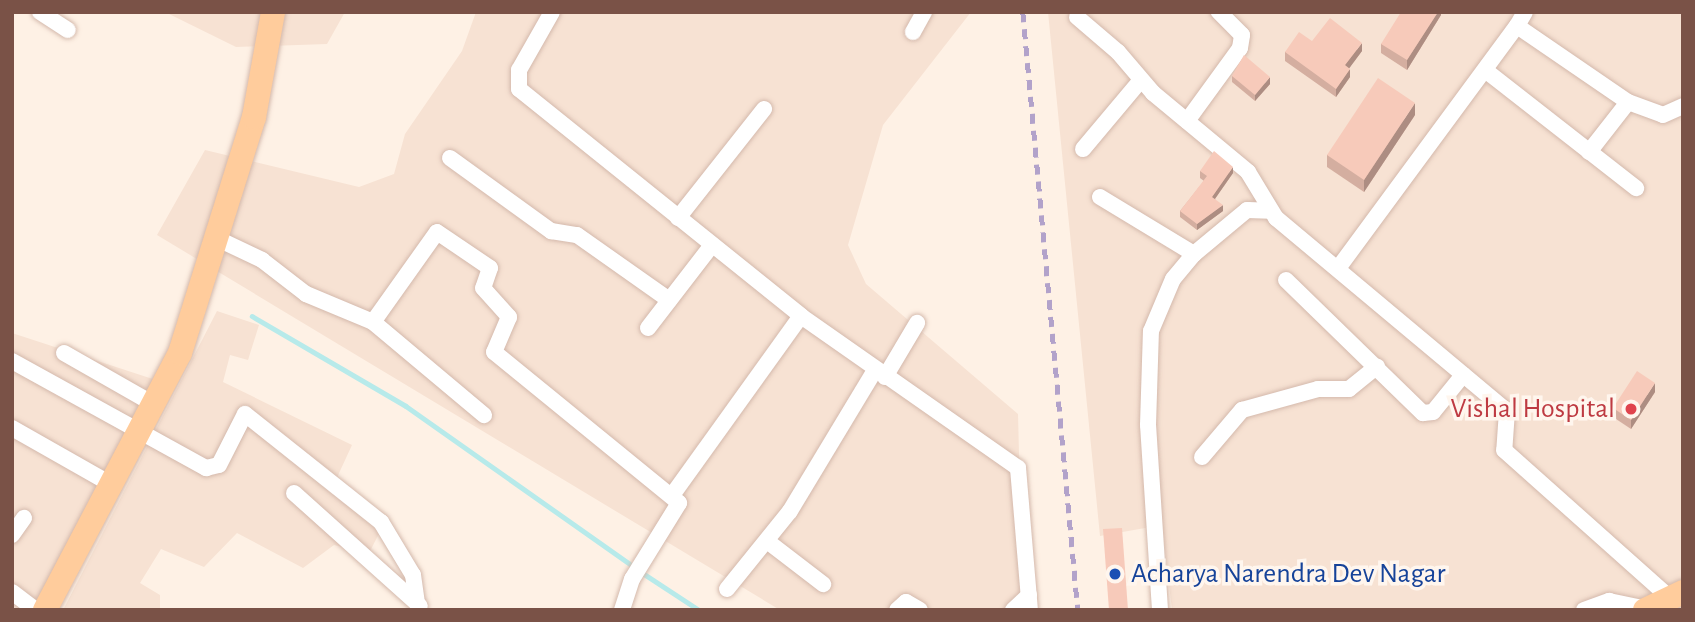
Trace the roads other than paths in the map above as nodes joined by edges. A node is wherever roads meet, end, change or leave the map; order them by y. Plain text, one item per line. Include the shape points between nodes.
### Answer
1 (40, 12) edge
2 (273, 12) edge
3 (552, 12) edge
4 (924, 12) edge
5 (1219, 12) edge
6 (1077, 18) dead end
7 (1521, 19) edge
8 (68, 30) dead end
9 (913, 32) dead end
10 (1485, 70) junction
11 (1140, 82) junction
12 (1628, 102) junction
13 (1683, 106) edge
14 (764, 108) dead end
15 (1187, 121) junction
16 (1083, 149) dead end
17 (1589, 152) junction
18 (450, 158) dead end
19 (1636, 188) dead end
20 (1100, 197) dead end
21 (1270, 211) junction
22 (678, 218) junction
23 (218, 239) junction
24 (712, 245) junction
25 (1194, 254) junction
26 (1339, 267) junction
27 (1286, 280) dead end
28 (669, 300) junction
29 (802, 316) junction
30 (373, 322) junction
31 (917, 323) dead end
32 (648, 328) dead end
33 (64, 353) dead end
34 (12, 361) edge
35 (1377, 366) junction
36 (880, 373) junction
37 (1463, 375) junction
38 (155, 405) junction
39 (484, 415) dead end
40 (12, 428) edge
41 (143, 431) junction
42 (1202, 457) dead end
43 (114, 486) junction
44 (294, 493) dead end
45 (673, 494) junction
46 (24, 518) dead end
47 (12, 536) edge
48 (767, 541) junction
49 (823, 584) dead end
50 (727, 589) dead end
51 (12, 592) edge
52 (1676, 595) edge
53 (1029, 602) edge
54 (420, 607) edge
55 (36, 610) edge
56 (45, 610) edge
57 (622, 610) edge
58 (897, 610) edge
59 (920, 610) edge
60 (1013, 610) edge
61 (1160, 610) edge
62 (1584, 610) edge
63 (1646, 610) edge

1 - 8 street
2 - 23 main road via 254,117
3 - 22 street via 519,69 519,89
4 - 9 street
5 - 15 street via 1242,35 1240,48
6 - 11 street via 1118,52
7 - 10 street
7 - 12 street
10 - 17 street
10 - 26 street
11 - 15 street
11 - 16 street
12 - 13 street via 1663,115
12 - 17 street
14 - 22 street
15 - 21 street via 1255,179
17 - 19 street
18 - 28 street via 551,230 577,234
20 - 25 street
21 - 25 street via 1247,210
21 - 26 street
22 - 24 street
23 - 30 street via 262,260 306,295
23 - 38 main road
24 - 28 street
24 - 29 street
25 - 61 street via 1162,301 1149,347
26 - 37 street
27 - 35 street
28 - 32 street
29 - 36 street
29 - 45 street
30 - 39 street
30 - 45 street via 432,237 443,232 490,268 483,288 508,311 494,352
31 - 36 street
33 - 38 street
34 - 41 street
35 - 37 street via 1428,415
35 - 42 street via 1349,389 1318,389 1242,410
36 - 48 street
36 - 53 street via 1018,468
37 - 52 street via 1507,411 1504,450
38 - 41 main road
40 - 43 street
41 - 43 main road
41 - 54 street via 214,469 245,414 381,522 413,575
43 - 56 main road
44 - 54 street
45 - 57 street via 680,511 632,579
46 - 47 street
48 - 49 street
48 - 50 street
51 - 55 street
52 - 63 main road
53 - 60 street
58 - 59 street via 906,602
62 - 63 street via 1609,601

